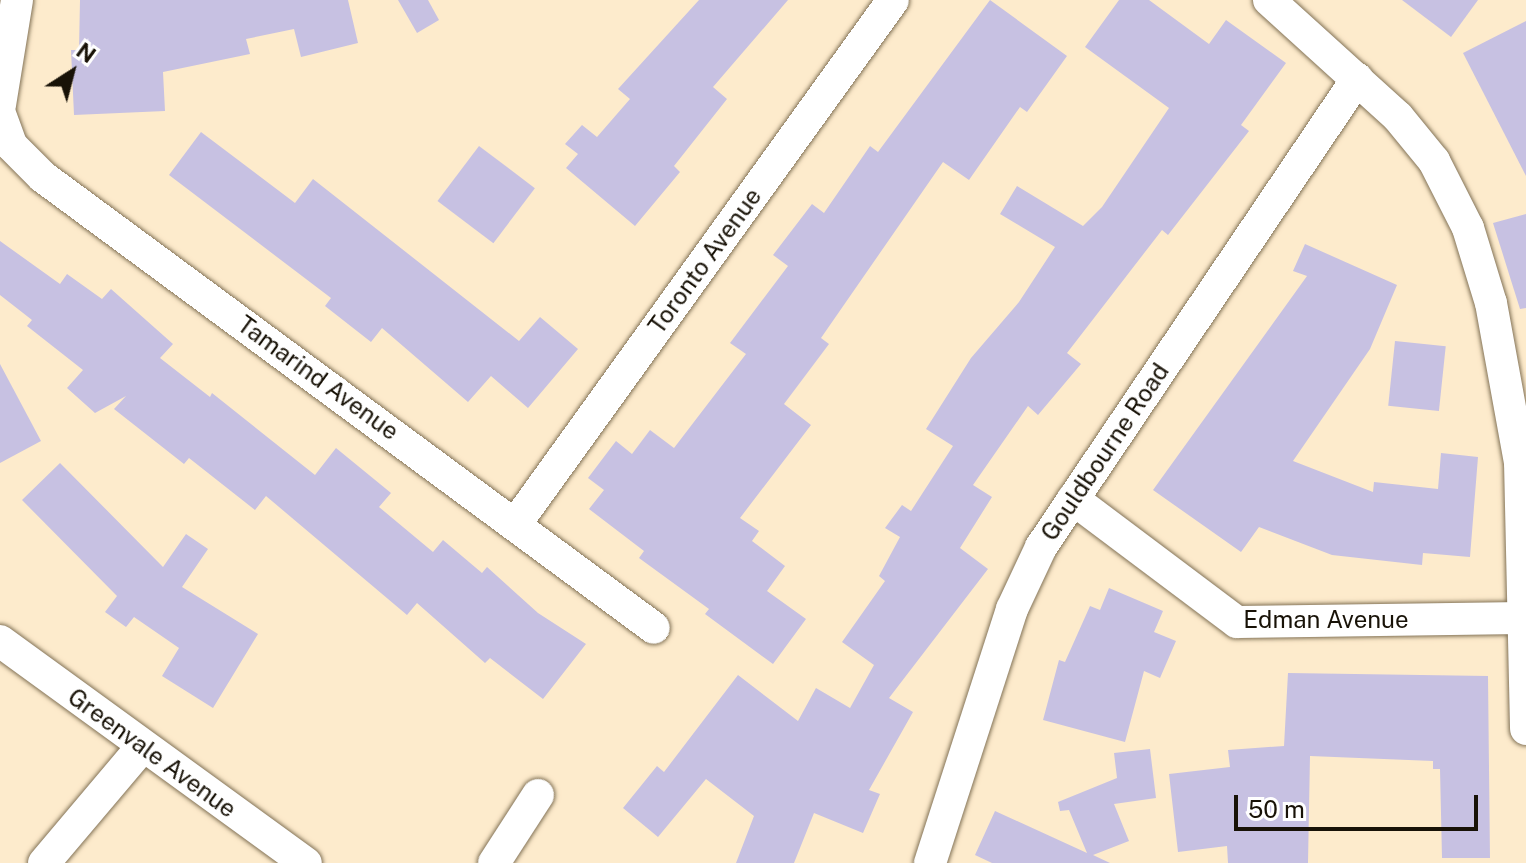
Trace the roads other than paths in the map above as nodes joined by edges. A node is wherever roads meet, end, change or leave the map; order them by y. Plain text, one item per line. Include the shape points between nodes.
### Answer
1 (17, 0) edge
2 (893, 0) edge
3 (1269, 0) edge
4 (1357, 79) junction
5 (0, 105) edge
6 (0, 114) edge
7 (1073, 499) junction
8 (517, 522) junction
9 (1524, 618) junction
10 (654, 628) dead end
11 (0, 641) edge
12 (1526, 729) edge
13 (142, 747) junction
14 (538, 795) dead end
15 (44, 863) edge
16 (306, 863) edge
17 (494, 863) edge
18 (930, 863) edge

1 - 5 street
2 - 8 street, Toronto Avenue
3 - 4 street
4 - 7 street, Gouldbourne Road
4 - 9 street via 1434,161 1468,228 1491,303 1520,462
6 - 8 street, Tamarind Avenue via 11,145 43,177
7 - 9 street, Edman Avenue via 1237,622
7 - 18 street, Gouldbourne Road via 1041,547 1012,609
8 - 10 street, Tamarind Avenue
9 - 12 street
11 - 13 street, Greenvale Avenue
13 - 15 street
13 - 16 street, Greenvale Avenue
14 - 17 street

